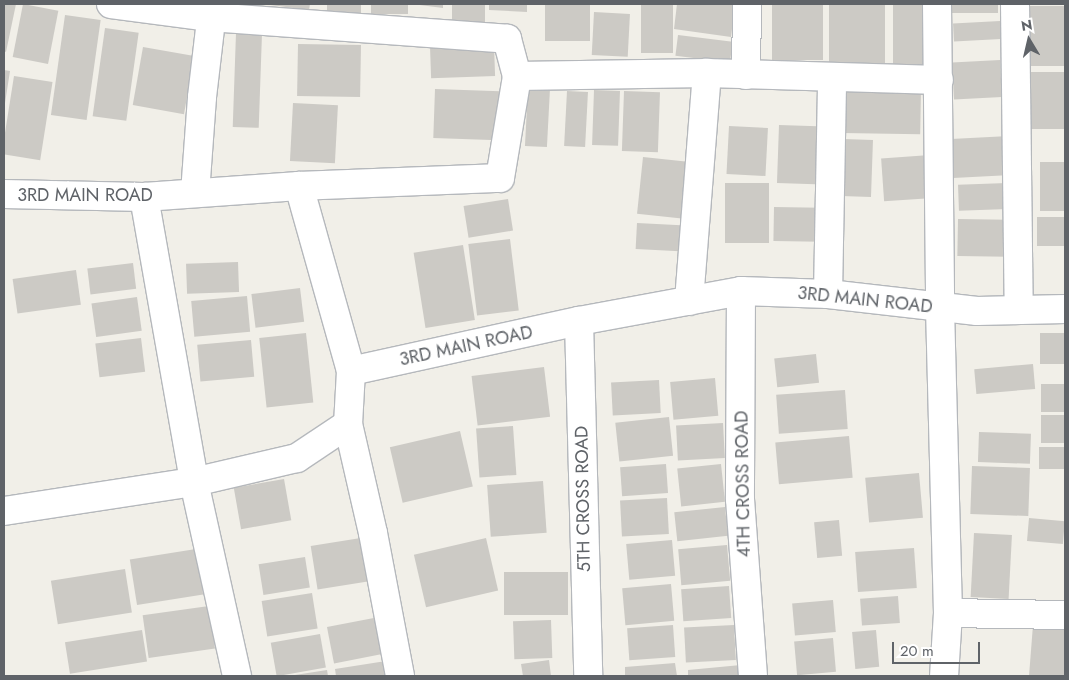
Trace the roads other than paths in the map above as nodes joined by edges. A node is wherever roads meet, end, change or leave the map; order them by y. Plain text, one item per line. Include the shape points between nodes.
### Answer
1 (111, 4) edge
2 (747, 4) edge
3 (937, 4) edge
4 (1015, 4) edge
5 (212, 11) edge
6 (707, 73) junction
7 (746, 75) junction
8 (517, 76) junction
9 (832, 78) junction
10 (939, 80) junction
11 (299, 186) junction
12 (195, 193) junction
13 (4, 194) edge
14 (144, 197) junction
15 (741, 291) junction
16 (828, 294) junction
17 (689, 301) junction
18 (940, 308) junction
19 (1065, 309) edge
20 (1019, 310) junction
21 (579, 321) junction
22 (351, 371) junction
23 (348, 424) junction
24 (194, 482) junction
25 (4, 511) edge
26 (948, 613) junction
27 (1065, 616) edge
28 (237, 676) edge
29 (400, 676) edge
30 (588, 676) edge
31 (753, 676) edge
32 (944, 676) edge

1 - 5 street
2 - 7 street
3 - 10 street
4 - 20 street
5 - 8 street via 507,39
5 - 12 street
6 - 7 street
6 - 8 street
6 - 17 street
7 - 9 street
8 - 11 street, 3RD MAIN ROAD via 500,178
9 - 10 street
9 - 16 street
10 - 18 street
11 - 12 street, 3RD MAIN ROAD
11 - 22 street
12 - 14 street, 3RD MAIN ROAD
13 - 14 street, 3RD MAIN ROAD
14 - 24 street
15 - 16 street, 3RD MAIN ROAD
15 - 17 street, 3RD MAIN ROAD
15 - 31 street, 4TH CROSS ROAD via 740,499
16 - 18 street, 3RD MAIN ROAD
17 - 21 street, 3RD MAIN ROAD
18 - 20 street, 3RD MAIN ROAD
18 - 26 street
19 - 20 street, 3RD MAIN ROAD
21 - 22 street, 3RD MAIN ROAD
21 - 30 street, 5TH CROSS ROAD
22 - 23 street
23 - 24 street via 297,458
23 - 29 street
24 - 25 street
24 - 28 street
26 - 27 street
26 - 32 street

